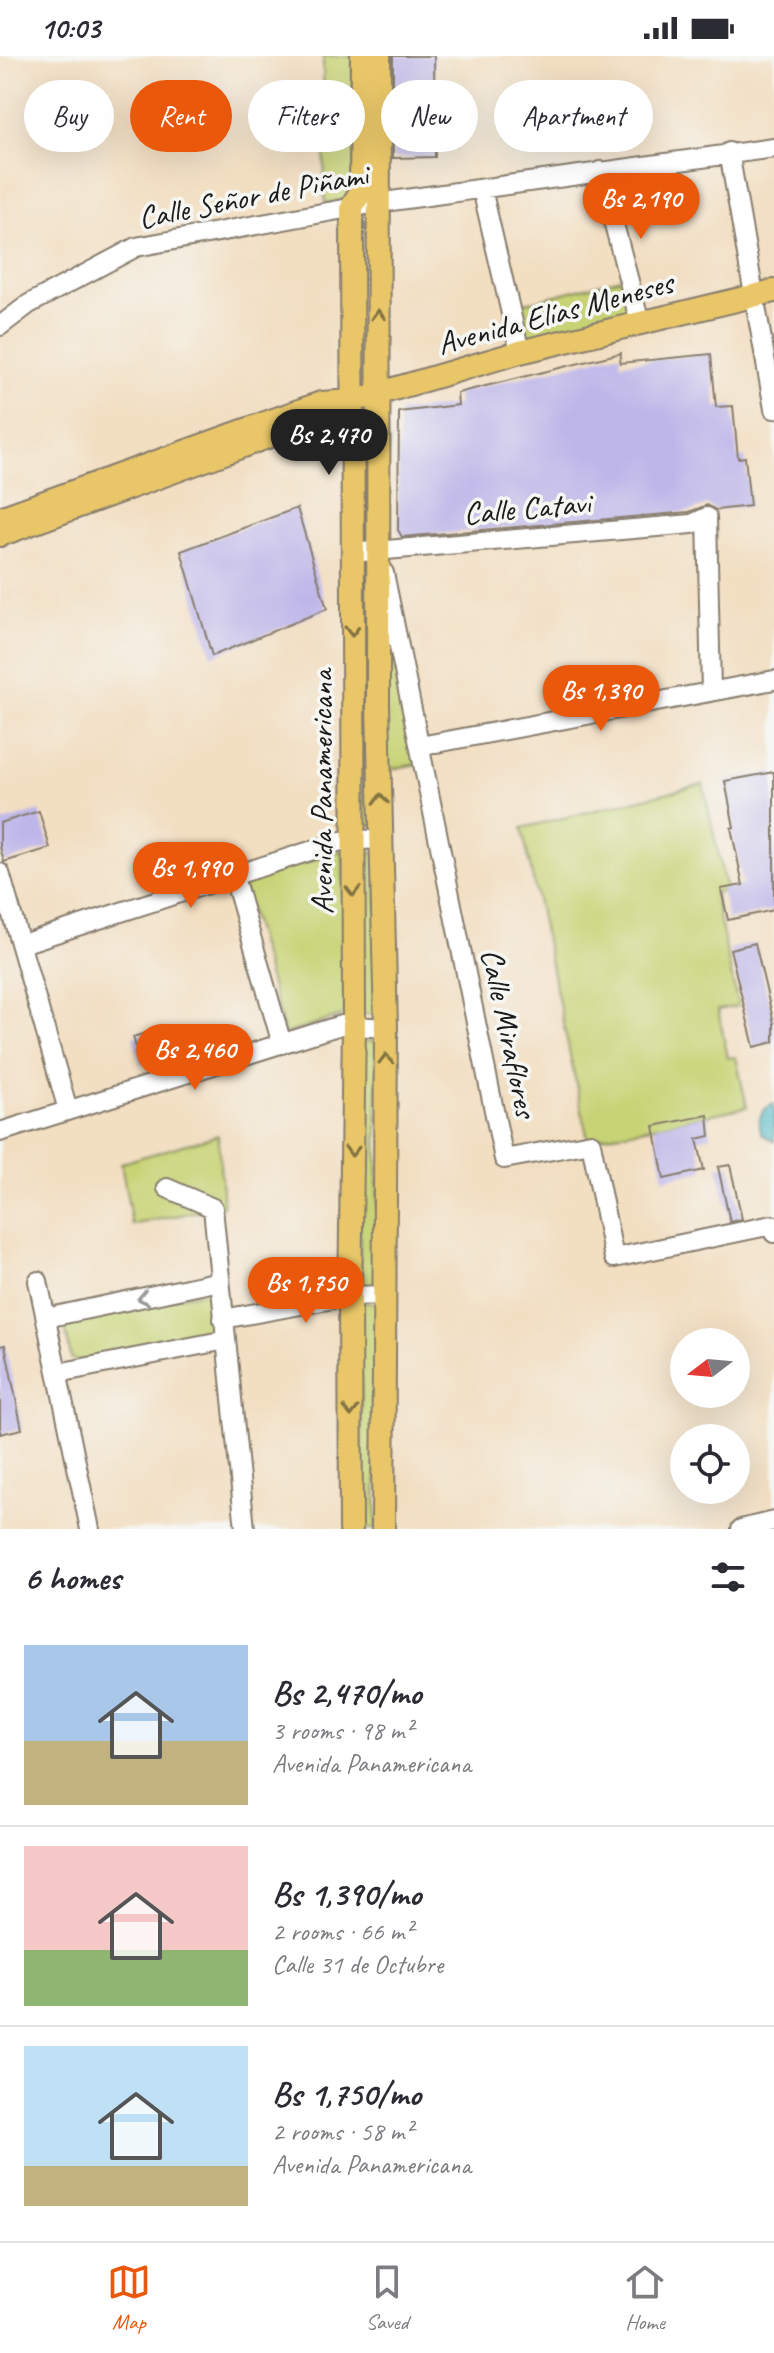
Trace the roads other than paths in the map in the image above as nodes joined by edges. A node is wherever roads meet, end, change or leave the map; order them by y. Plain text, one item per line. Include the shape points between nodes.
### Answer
1 (362, 56) edge
2 (379, 56) edge
3 (774, 148) edge
4 (729, 152) junction
5 (600, 171) junction
6 (482, 189) junction
7 (377, 203) junction
8 (352, 207) junction
9 (764, 293) edge
10 (640, 323) junction
11 (0, 326) edge
12 (520, 352) junction
13 (379, 393) junction
14 (353, 401) junction
15 (774, 409) edge
16 (0, 518) edge
17 (0, 535) edge
18 (379, 551) junction
19 (351, 553) junction
20 (774, 680) edge
21 (711, 691) junction
22 (420, 746) junction
23 (382, 839) junction
24 (353, 840) junction
25 (0, 873) edge
26 (233, 874) junction
27 (22, 944) junction
28 (354, 1026) junction
29 (386, 1028) junction
30 (282, 1044) junction
31 (68, 1110) junction
32 (0, 1132) edge
33 (167, 1188) dead end
34 (774, 1233) edge
35 (38, 1281) dead end
36 (220, 1281) junction
37 (385, 1295) junction
38 (350, 1296) junction
39 (46, 1318) junction
40 (223, 1319) junction
41 (226, 1340) junction
42 (58, 1373) junction
43 (774, 1521) edge
44 (90, 1529) edge
45 (245, 1529) edge
46 (351, 1529) edge
47 (383, 1529) edge
48 (741, 1529) edge

1 - 8 main road, Avenida Panamericana via 361,191
2 - 7 main road, Avenida Panamericana
3 - 4 street, Calle Señor de Piñami
4 - 5 street, Calle Señor de Piñami
4 - 9 street
5 - 6 street, Calle Señor de Piñami
5 - 10 street
6 - 7 street, Calle Señor de Piñami
6 - 12 street
7 - 8 street, Calle Señor de Piñami
13 -> 7 main road, Avenida Panamericana
8 - 11 street, Calle Señor de Piñami via 136,247 29,304
8 - 14 main road, Avenida Panamericana
9 - 10 main road, Avenida Elías Meneses
9 - 15 street
10 - 12 main road, Avenida Elías Meneses
12 - 13 main road, Avenida Elías Meneses
13 - 14 main road, Avenida Elías Meneses
13 - 18 main road, Avenida Panamericana
14 - 16 main road, Avenida Elías Meneses via 321,403
14 - 17 main road, Avenida Elías Meneses via 326,417
14 - 19 main road, Avenida Panamericana
18 - 19 street, Calle Catavi
18 - 21 street, Calle Catavi via 692,524 707,517
18 - 22 street, Calle Miraflores
23 -> 18 main road, Avenida Panamericana
19 -> 24 main road, Avenida Panamericana
20 - 21 street
21 - 22 street
22 - 34 street, Calle Miraflores via 504,1159 591,1143 614,1258 772,1225
23 - 24 street
23 - 29 main road, Avenida Panamericana
24 - 26 street
24 -> 28 main road, Avenida Panamericana
25 - 27 street
26 - 27 street
26 - 30 street
27 - 31 street
28 - 29 street
28 - 30 street via 341,1025
28 -> 38 main road, Avenida Panamericana
37 -> 29 main road, Avenida Panamericana
30 - 31 street
31 - 32 street
33 - 36 street via 213,1208
35 - 39 street
36 -> 39 street
36 - 40 street
37 - 38 street
37 - 47 main road, Avenida Panamericana
38 - 40 street
38 -> 46 main road, Avenida Panamericana
39 - 42 street
40 - 41 street
41 - 42 street
41 - 45 street
42 - 44 street
43 - 48 street

